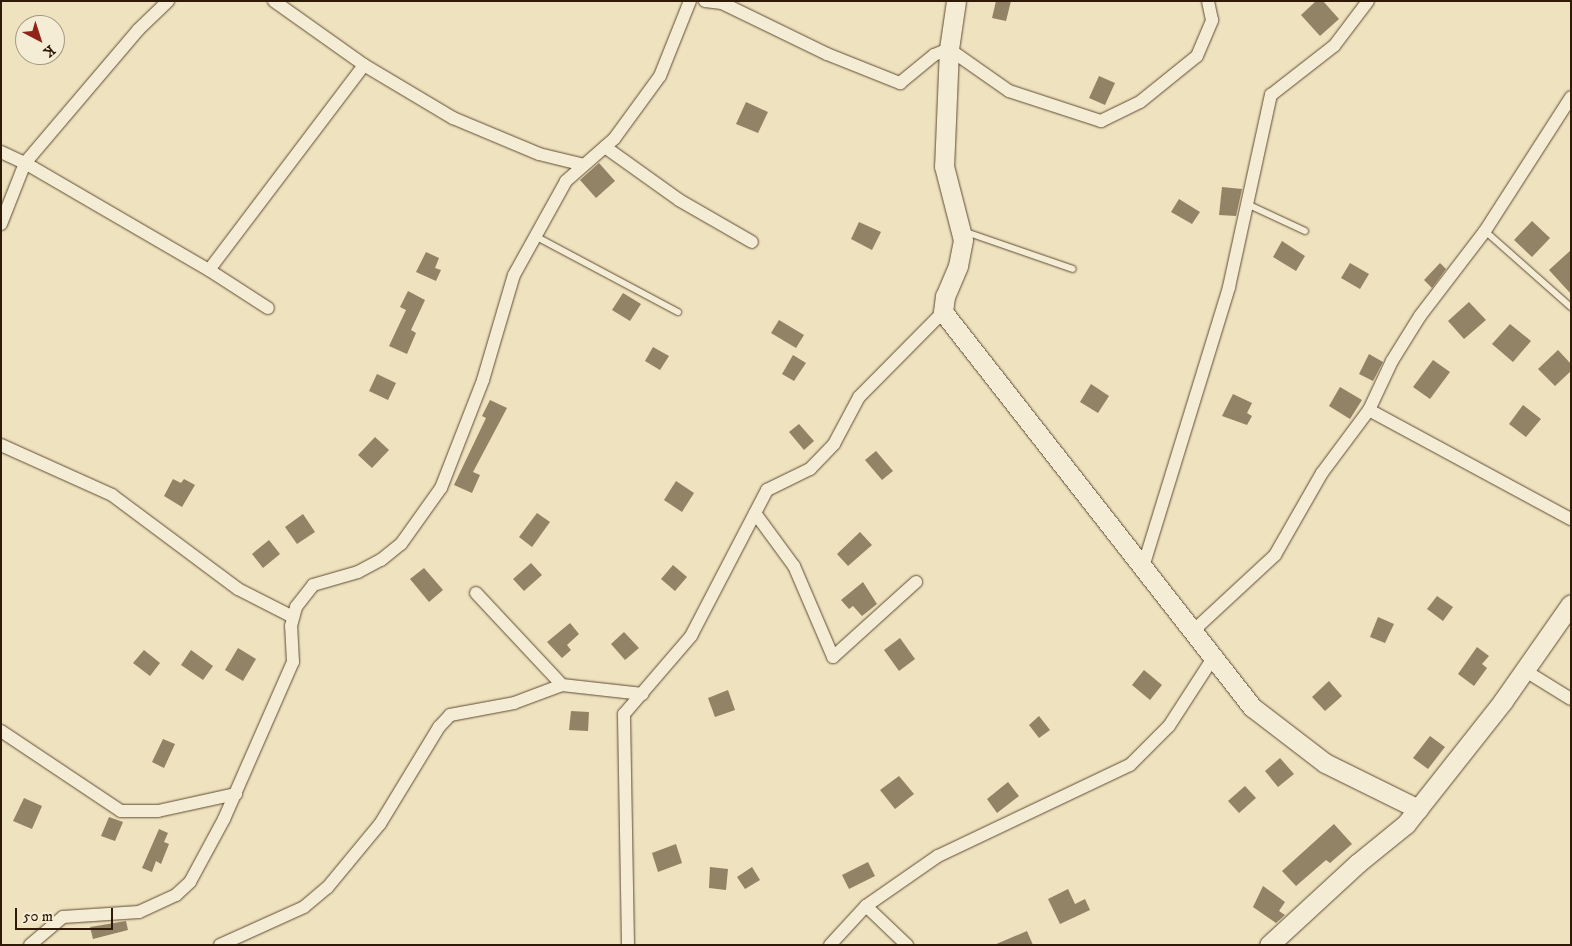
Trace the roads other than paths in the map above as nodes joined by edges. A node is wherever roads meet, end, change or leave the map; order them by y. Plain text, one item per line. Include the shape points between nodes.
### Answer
1 (168, 1) edge
2 (274, 1) edge
3 (690, 1) edge
4 (705, 1) edge
5 (956, 1) edge
6 (1208, 1) edge
7 (1368, 1) edge
8 (950, 49) junction
9 (364, 65) junction
10 (1571, 97) edge
11 (605, 147) junction
12 (1, 152) edge
13 (25, 164) junction
14 (584, 165) junction
15 (1246, 204) junction
16 (1, 224) edge
17 (960, 230) junction
18 (1305, 231) dead end
19 (1485, 231) junction
20 (535, 236) junction
21 (752, 242) dead end
22 (209, 270) junction
23 (1073, 270) dead end
24 (1571, 307) edge
25 (268, 308) dead end
26 (678, 312) dead end
27 (943, 312) junction
28 (1369, 410) junction
29 (1, 445) edge
30 (755, 513) junction
31 (1571, 519) edge
32 (1142, 567) junction
33 (916, 582) dead end
34 (476, 593) dead end
35 (1571, 604) edge
36 (293, 617) junction
37 (1193, 631) junction
38 (1213, 658) junction
39 (1524, 670) junction
40 (562, 684) junction
41 (642, 694) junction
42 (1571, 699) edge
43 (1, 731) edge
44 (236, 794) junction
45 (1418, 809) junction
46 (866, 906) junction
47 (30, 945) edge
48 (220, 945) edge
49 (628, 945) edge
50 (830, 945) edge
51 (907, 945) edge
52 (1269, 945) edge

1 - 13 street via 138,30
2 - 9 street
3 - 11 street via 660,76
4 - 8 street via 722,3 827,54 900,83 934,55
5 - 8 street
6 - 8 street via 1212,20 1197,56 1140,102 1101,121 1008,91
7 - 15 street via 1334,46 1271,94
8 - 17 street via 944,166
9 - 14 street via 452,118 539,154
9 - 22 street
10 - 19 street
11 - 14 street
11 - 21 street via 679,200
12 - 13 street
13 - 16 street
13 - 22 street
14 - 20 street via 566,181
15 - 18 lane
15 - 32 street via 1229,287
17 - 23 lane
17 - 27 street via 963,240 958,266 944,296
19 - 24 lane
19 - 28 street via 1420,316 1392,361
20 - 26 lane
20 - 36 street via 514,275 483,380 441,488 401,544 358,572 313,585 296,607
22 - 25 street
27 - 30 street via 859,397 834,444 810,469 767,490
27 - 32 street
28 - 31 street
28 - 37 street via 1322,473 1275,555
29 - 36 street via 112,495 238,589
30 - 33 street via 794,566 833,657
30 - 41 street via 691,636
32 - 37 street
34 - 40 street
35 - 39 street
36 - 44 street via 293,662
37 - 38 street
38 - 45 street via 1252,707 1290,739 1325,763
38 - 46 street via 1169,726 1130,765 938,856
39 - 42 street
39 - 45 street
40 - 41 street
40 - 48 street via 514,703 450,715 439,727 380,824 327,888 304,906
41 - 49 street via 624,714
43 - 44 street via 121,811 158,811
44 - 47 street via 190,882 176,895 139,912 63,917
45 - 52 street via 1406,824 1358,863
46 - 50 street
46 - 51 street

